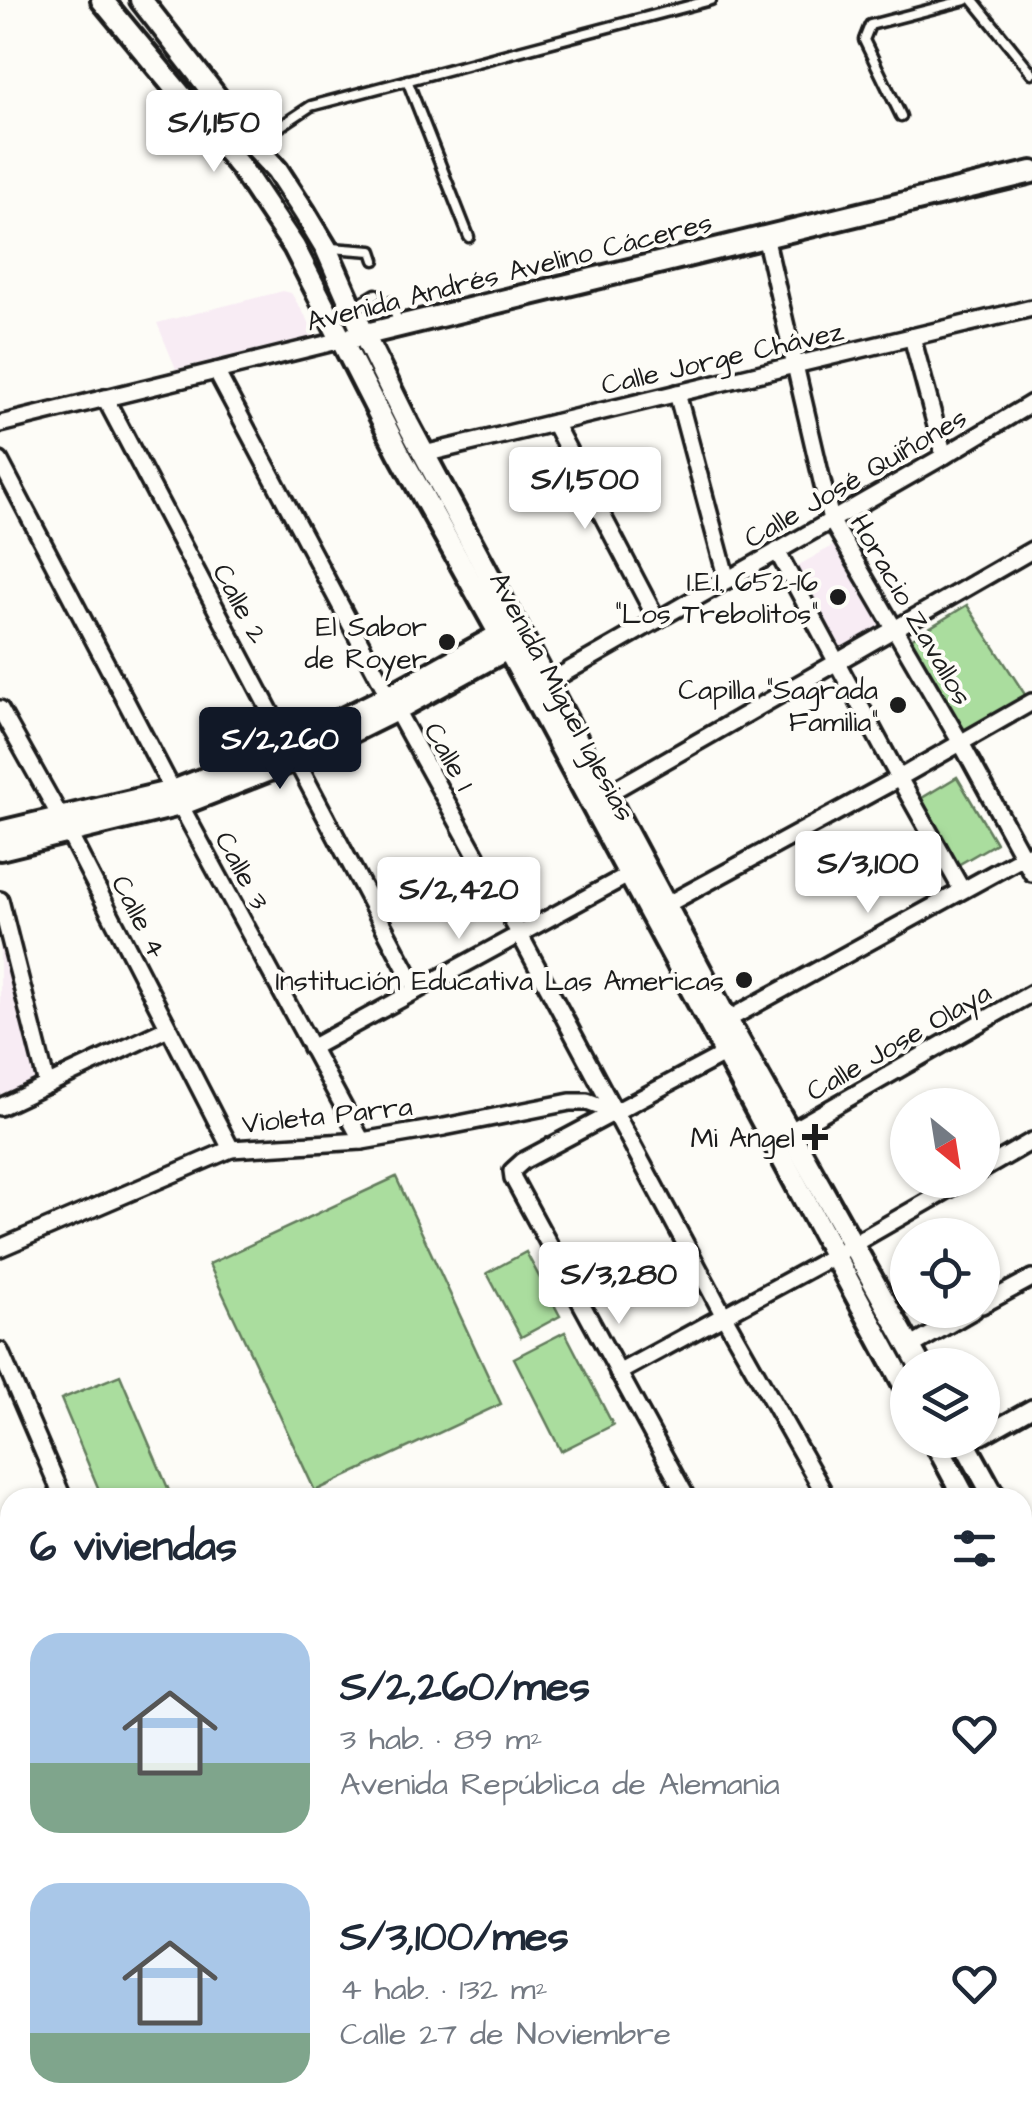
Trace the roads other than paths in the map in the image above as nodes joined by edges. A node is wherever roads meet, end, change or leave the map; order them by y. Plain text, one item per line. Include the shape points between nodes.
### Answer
1 (102, 0) edge
2 (141, 0) edge
3 (710, 0) edge
4 (969, 0) edge
5 (1032, 73) edge
6 (408, 80) junction
7 (901, 116) dead end
8 (253, 144) junction
9 (1032, 172) edge
10 (765, 236) junction
11 (469, 237) dead end
12 (326, 248) junction
13 (376, 260) dead end
14 (302, 262) junction
15 (376, 294) dead end
16 (391, 301) dead end
17 (352, 308) junction
18 (1032, 308) edge
19 (399, 325) junction
20 (364, 334) junction
21 (912, 337) junction
22 (342, 340) junction
23 (795, 365) junction
24 (216, 371) junction
25 (678, 393) junction
26 (105, 398) junction
27 (1032, 403) edge
28 (554, 422) junction
29 (0, 424) edge
30 (424, 454) junction
31 (944, 456) junction
32 (0, 462) edge
33 (831, 520) junction
34 (1032, 550) edge
35 (778, 551) junction
36 (727, 580) junction
37 (657, 620) junction
38 (896, 630) junction
39 (512, 637) junction
40 (838, 664) junction
41 (547, 683) junction
42 (1032, 702) edge
43 (392, 703) junction
44 (0, 708) edge
45 (960, 743) junction
46 (292, 753) junction
47 (899, 778) junction
48 (607, 794) junction
49 (177, 798) junction
50 (65, 826) junction
51 (0, 832) edge
52 (0, 848) edge
53 (1028, 855) edge
54 (1032, 873) edge
55 (628, 875) junction
56 (962, 890) junction
57 (0, 900) edge
58 (666, 905) junction
59 (520, 934) junction
60 (417, 990) junction
61 (1032, 993) edge
62 (727, 1020) junction
63 (168, 1028) junction
64 (311, 1048) junction
65 (726, 1053) junction
66 (47, 1085) junction
67 (0, 1107) edge
68 (614, 1112) junction
69 (789, 1132) junction
70 (362, 1140) junction
71 (1032, 1141) edge
72 (232, 1148) junction
73 (1000, 1160) edge
74 (934, 1198) edge
75 (853, 1244) junction
76 (0, 1248) edge
77 (834, 1256) junction
78 (1032, 1278) edge
79 (1000, 1296) edge
80 (724, 1316) junction
81 (951, 1328) edge
82 (911, 1348) edge
83 (925, 1348) edge
84 (0, 1352) edge
85 (890, 1359) edge
86 (618, 1373) junction
87 (1032, 1408) edge
88 (1000, 1425) edge
89 (944, 1458) edge
90 (979, 1458) edge
91 (59, 1488) edge
92 (681, 1488) edge
93 (821, 1488) edge
94 (960, 1488) edge
95 (991, 1488) edge

1 - 14 main road, Avenida Miguel Iglesias via 241,168
2 - 8 main road, Avenida Miguel Iglesias
3 - 6 lane
4 - 5 lane
4 - 7 lane via 870,25 864,40
6 - 8 lane via 311,106
6 - 11 lane
8 - 12 main road, Avenida Miguel Iglesias via 278,170
9 - 10 main road, Avenida Andrés Avelino Cáceres
10 - 19 main road, Avenida Andrés Avelino Cáceres
10 - 23 street, Horacio Zavallos
12 - 13 lane via 372,251
12 - 14 main road
12 - 17 main road, Avenida Miguel Iglesias
14 - 22 main road, Avenida Miguel Iglesias
15 - 17 lane
16 - 19 lane
17 - 20 main road, Avenida Miguel Iglesias
18 - 21 street, Calle Jorge Chávez
19 - 20 main road, Avenida Andrés Avelino Cáceres
20 - 22 main road, Avenida Andrés Avelino Cáceres
20 - 30 main road, Avenida Miguel Iglesias
21 - 23 street, Calle Jorge Chávez
21 - 31 street
22 - 24 street, Avenida Andrés Avelino Cáceres
22 - 39 main road, Avenida Miguel Iglesias via 400,452
23 - 25 street, Calle Jorge Chávez
23 - 33 street, Horacio Zavallos
24 - 26 street, Avenida Andrés Avelino Cáceres
24 - 43 street, Calle 1
25 - 28 street, Calle Jorge Chávez
25 - 36 street
26 - 29 street, Avenida Andrés Avelino Cáceres
26 - 46 street, Calle 2
27 - 31 street, Calle José Quiñones
28 - 30 street, Calle Jorge Chávez
28 - 37 street
30 - 39 main road, Avenida Miguel Iglesias
31 - 33 street, Calle José Quiñones
32 - 49 street, Calle 3
33 - 35 street, Calle José Quiñones
33 - 38 street, Horacio Zavallos
34 - 38 street
35 - 36 street, Calle José Quiñones
35 - 40 street
36 - 37 street, Calle José Quiñones
37 - 41 street, Calle José Quiñones
38 - 40 street
38 - 45 street, Horacio Zavallos
39 - 41 main road, Avenida Miguel Iglesias
39 - 43 main road
39 - 55 main road, Avenida Miguel Iglesias
40 - 47 street
40 - 48 street
41 - 48 main road, Avenida Miguel Iglesias
42 - 45 street
43 - 46 main road
43 - 59 street, Calle 1
44 - 50 street, Calle 4
45 - 47 street
45 - 53 street, Horacio Zavallos
46 - 49 main road
46 - 60 street, Calle 2
47 - 56 street
47 - 58 street
48 - 58 main road, Avenida Miguel Iglesias
49 - 50 main road
49 - 64 street, Calle 3
50 - 51 main road
50 - 52 main road
50 - 63 street, Calle 4
53 - 54 street, Horacio Zavallos
53 - 56 street
55 - 59 street
55 - 65 main road, Avenida Miguel Iglesias
56 - 62 street
57 - 66 street
58 - 62 main road, Avenida Miguel Iglesias
59 - 60 street
59 - 68 street, Calle 1
60 - 64 street
61 - 69 street, Calle Jose Olaya
62 - 69 main road, Avenida Miguel Iglesias
63 - 66 street
63 - 72 street, Calle 4
64 - 70 street, Calle 3
65 - 68 street
65 - 77 main road, Avenida Miguel Iglesias
66 - 67 street
68 - 70 street, Violeta Parra via 570,1102
68 - 80 street, Calle 1
68 - 86 street via 512,1171
69 - 75 main road, Avenida Miguel Iglesias
70 - 72 street, Violeta Parra
71 - 73 street
72 - 76 street, Violeta Parra
74 - 75 street
75 - 77 street
75 - 82 main road, Avenida Miguel Iglesias
77 - 80 street
77 - 85 main road, Avenida Miguel Iglesias
78 - 79 street
80 - 86 street
80 - 93 street, Calle 1
81 - 83 street
84 - 91 street
86 - 92 street
87 - 88 street
89 - 94 main road
90 - 95 main road

